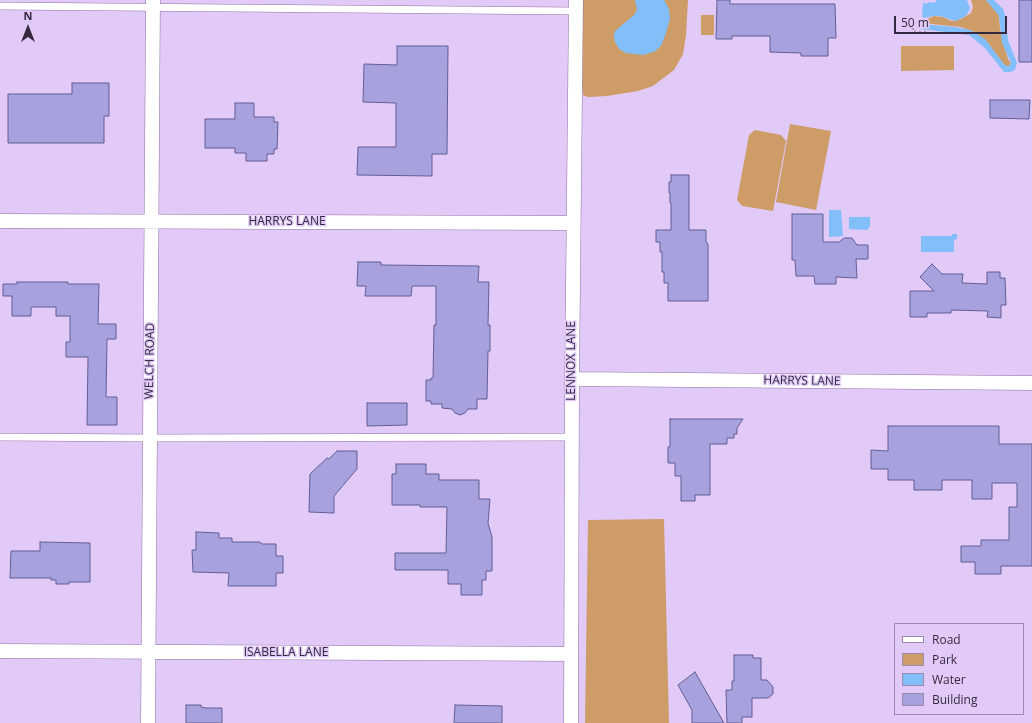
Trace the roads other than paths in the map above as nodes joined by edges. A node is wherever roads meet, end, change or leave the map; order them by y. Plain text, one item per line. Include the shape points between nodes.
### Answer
1 (153, 3) edge
2 (0, 6) edge
3 (575, 6) edge
4 (0, 221) edge
5 (152, 221) junction
6 (573, 223) junction
7 (572, 379) junction
8 (1032, 383) edge
9 (0, 437) edge
10 (572, 437) junction
11 (149, 438) junction
12 (0, 651) edge
13 (148, 652) junction
14 (571, 654) junction
15 (148, 723) edge
16 (571, 723) edge

1 - 2 lane
1 - 3 lane
1 - 5 street, WELCH ROAD
3 - 6 street, LENNOX LANE
4 - 5 street, HARRYS LANE
5 - 6 street, HARRYS LANE
5 - 11 street, WELCH ROAD
6 - 7 street, LENNOX LANE
7 - 8 street, HARRYS LANE
7 - 10 street, LENNOX LANE
9 - 11 lane
10 - 11 lane
10 - 14 street, LENNOX LANE
11 - 13 street, WELCH ROAD
12 - 13 street, ISABELLA LANE
13 - 14 street, ISABELLA LANE
13 - 15 street, WELCH ROAD
14 - 16 street, LENNOX LANE

